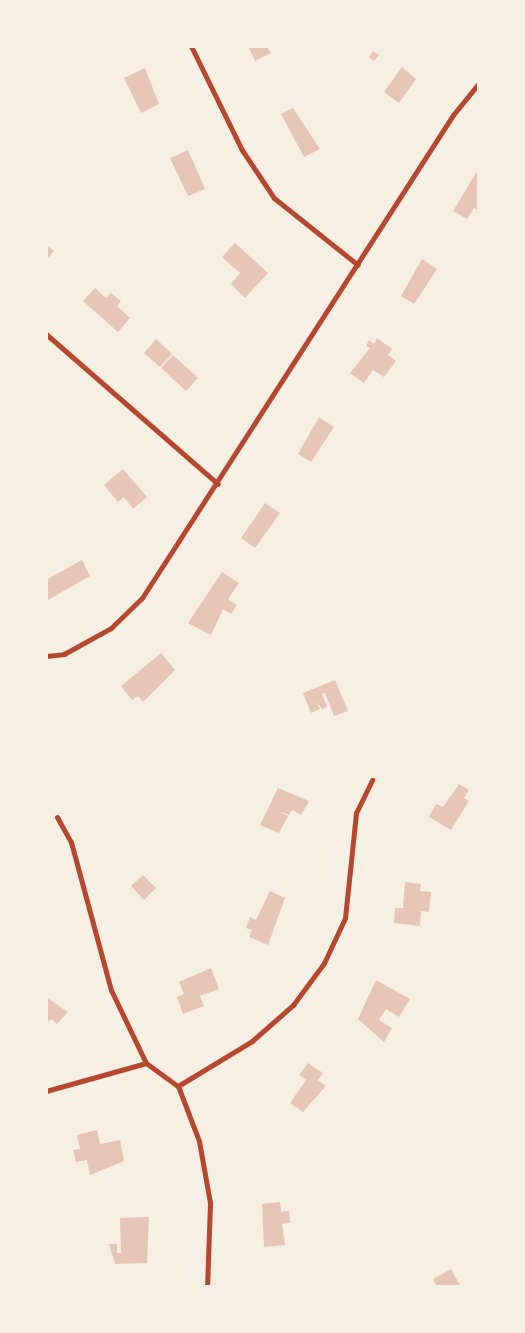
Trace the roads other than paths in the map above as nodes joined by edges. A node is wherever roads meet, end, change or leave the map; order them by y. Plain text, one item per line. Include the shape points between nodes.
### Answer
1 (191, 46) edge
2 (479, 83) edge
3 (358, 265) junction
4 (46, 334) edge
5 (218, 484) junction
6 (46, 656) edge
7 (372, 780) dead end
8 (57, 817) dead end
9 (146, 1063) junction
10 (178, 1086) junction
11 (46, 1091) edge
12 (207, 1287) edge

1 - 3 street via 242,150 274,198
2 - 3 street via 453,115
3 - 5 street
4 - 5 street
5 - 6 street via 142,598 111,628 64,654
7 - 10 street via 356,813 344,918 324,964 293,1005 252,1041
8 - 9 street via 71,842 111,990
9 - 10 street
9 - 11 street
10 - 12 street via 199,1141 210,1203

